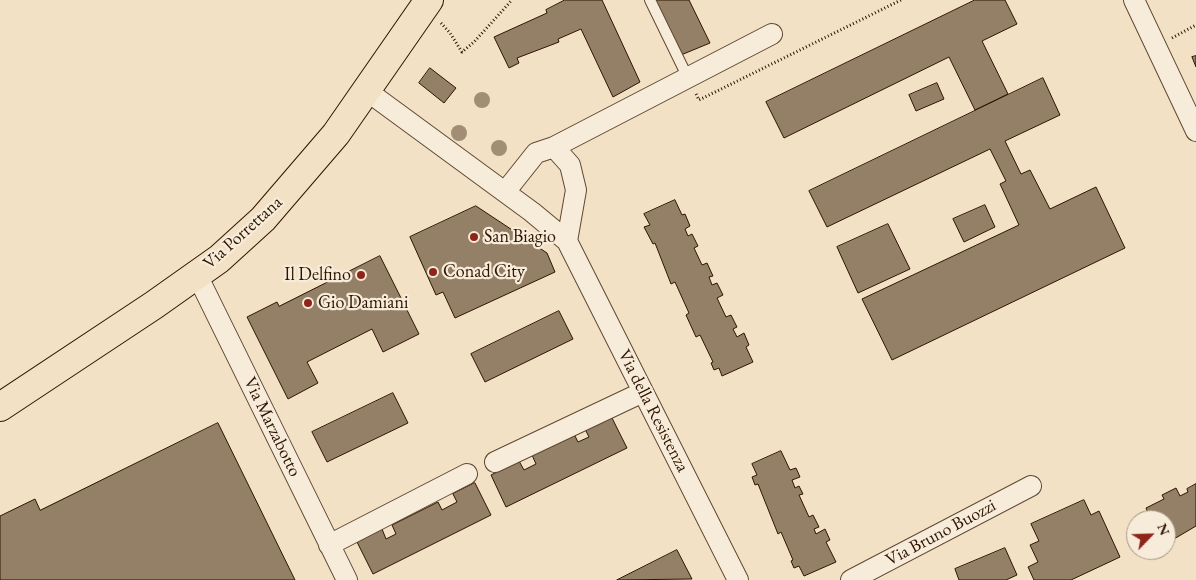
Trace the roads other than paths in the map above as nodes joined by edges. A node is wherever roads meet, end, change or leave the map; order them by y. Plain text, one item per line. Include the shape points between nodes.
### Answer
1 (650, 0) edge
2 (1134, 0) edge
3 (433, 10) edge
4 (772, 34) dead end
5 (688, 78) junction
6 (367, 91) junction
7 (1196, 131) edge
8 (554, 147) junction
9 (505, 192) junction
10 (568, 241) junction
11 (197, 274) junction
12 (644, 392) junction
13 (0, 408) edge
14 (495, 462) dead end
15 (468, 474) dead end
16 (1031, 486) dead end
17 (329, 544) junction
18 (347, 580) edge
19 (738, 580) edge
20 (851, 580) edge

1 - 5 lane
2 - 7 street
3 - 6 main road, Via Porrettana
4 - 5 street
5 - 8 street
6 - 9 street, Via della Resistenza
6 - 11 main road, Via Porrettana via 304,174 263,219
8 - 9 street via 536,153
8 - 10 street via 570,165 576,190
9 - 10 street, Via della Resistenza
10 - 12 street, Via della Resistenza
11 - 13 main road, Via Porrettana
11 - 17 street, Via Marzabotto
12 - 14 street
12 - 19 street, Via della Resistenza
15 - 17 street
16 - 20 street, Via Bruno Buozzi
17 - 18 street, Via Marzabotto

